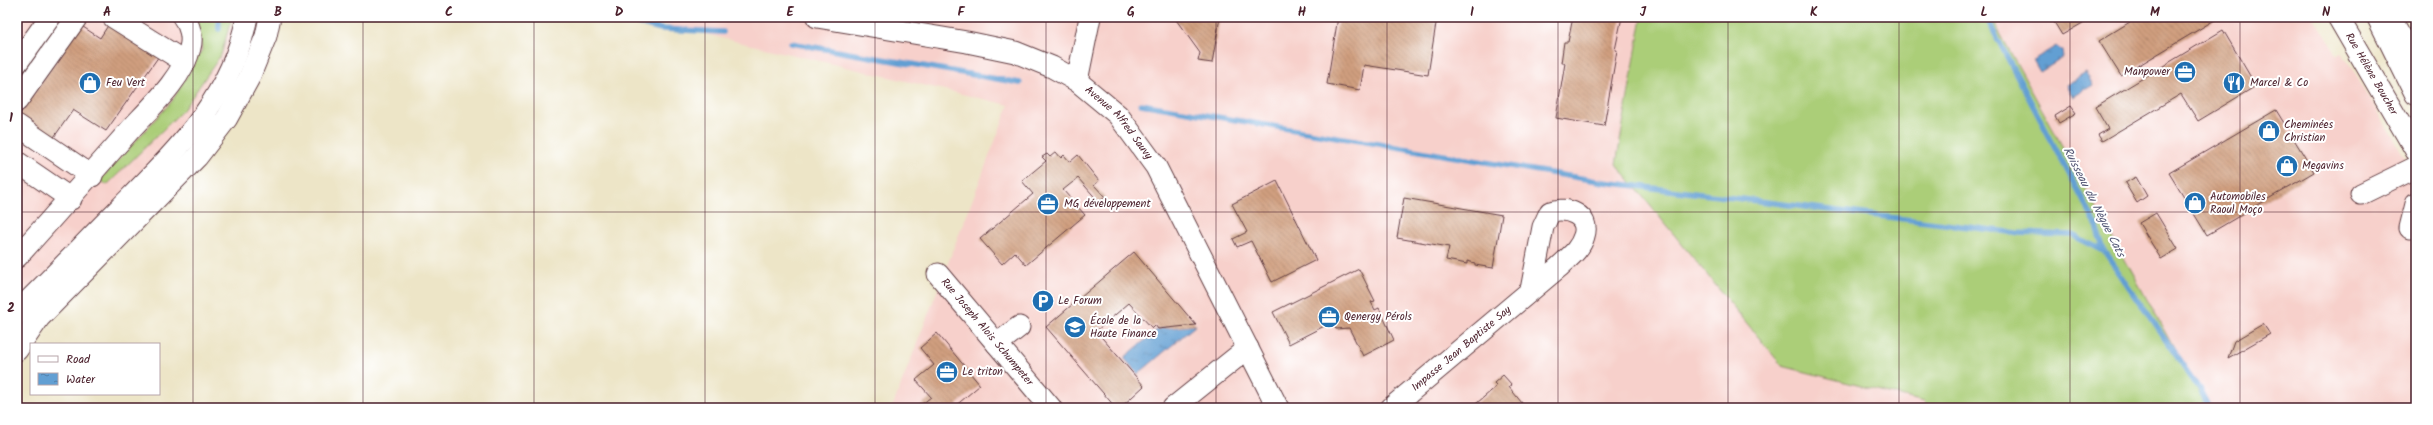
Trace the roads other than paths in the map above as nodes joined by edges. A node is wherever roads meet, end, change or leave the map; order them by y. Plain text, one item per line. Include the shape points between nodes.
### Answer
1 (50, 17) edge
2 (77, 17) edge
3 (113, 17) edge
4 (183, 17) edge
5 (247, 17) edge
6 (270, 17) edge
7 (816, 17) edge
8 (1090, 17) edge
9 (2338, 17) edge
10 (2378, 17) edge
11 (2389, 17) edge
12 (185, 62) junction
13 (17, 63) edge
14 (2416, 63) edge
15 (1077, 81) junction
16 (2416, 94) edge
17 (17, 101) edge
18 (17, 125) edge
19 (2416, 151) edge
20 (17, 162) edge
21 (2416, 167) edge
22 (92, 176) junction
23 (2361, 194) dead end
24 (71, 199) junction
25 (2416, 204) edge
26 (2410, 228) dead end
27 (17, 257) edge
28 (938, 274) dead end
29 (1531, 290) dead end
30 (17, 315) edge
31 (1019, 327) dead end
32 (997, 344) junction
33 (1248, 348) junction
34 (17, 350) edge
35 (1051, 408) edge
36 (1173, 408) edge
37 (1278, 408) edge
38 (1391, 408) edge

1 - 13 street
2 - 17 street
3 - 12 street
4 - 12 street via 191,36
5 - 30 street via 229,74 211,106 181,146
6 - 34 street via 266,36 249,78 227,118 210,141 197,158 39,318
7 - 15 street, Avenue Alfred Sauvy via 1015,52 1052,67
8 - 15 street
9 - 19 street, Rue Hélène Boucher
10 - 16 main road
11 - 14 main road
12 - 22 street via 173,81
15 - 33 street, Avenue Alfred Sauvy via 1118,115 1156,167
18 - 22 street
20 - 24 street
21 - 23 street
22 - 24 street
24 - 27 street
25 - 26 street
28 - 32 street, Rue Joseph Alois Schumpeter
29 - 38 street, Impasse Jean Baptiste Say
31 - 32 street
32 - 35 street, Rue Joseph Alois Schumpeter
33 - 36 street
33 - 37 street, Avenue Alfred Sauvy

